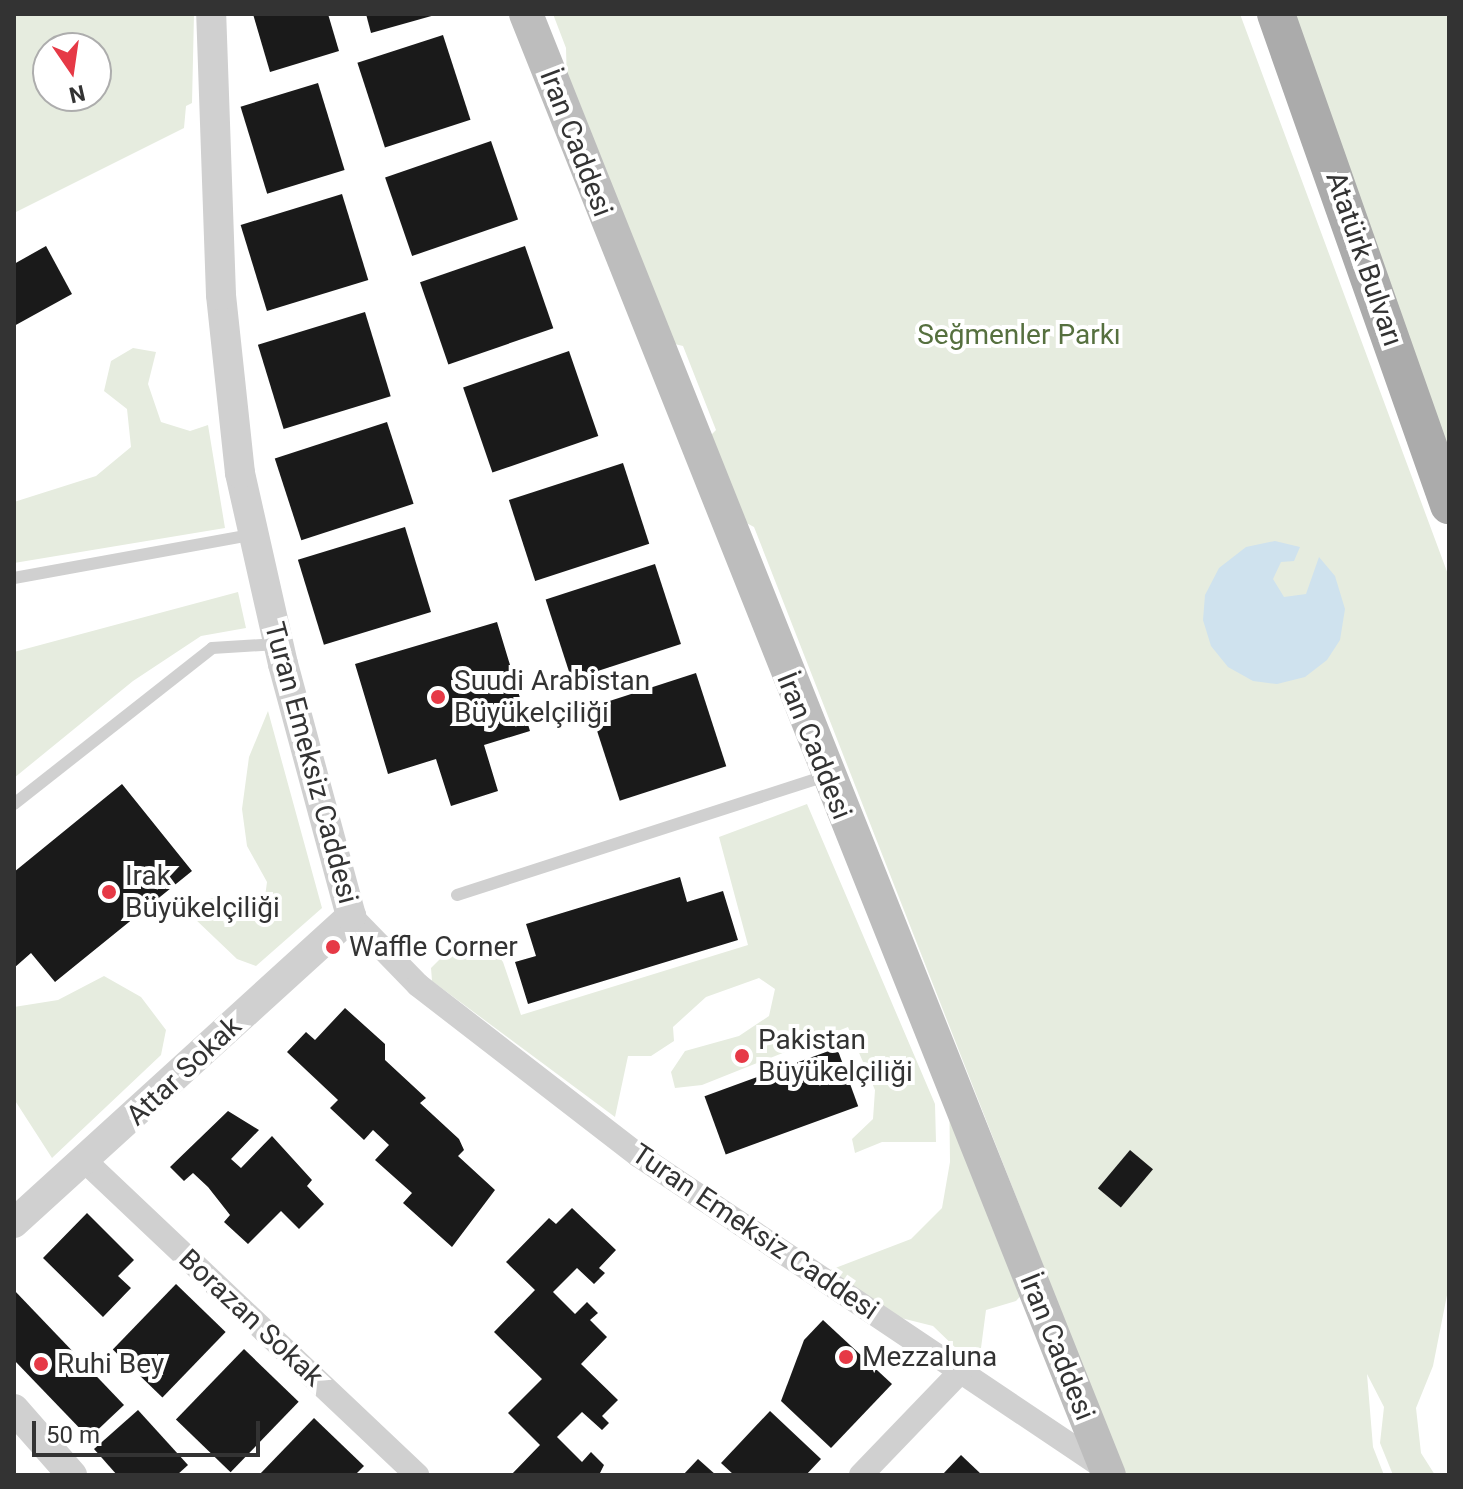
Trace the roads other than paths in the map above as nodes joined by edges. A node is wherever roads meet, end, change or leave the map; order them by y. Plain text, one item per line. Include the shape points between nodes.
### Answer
1 (211, 14) edge
2 (526, 14) edge
3 (1276, 14) edge
4 (1449, 505) edge
5 (251, 535) junction
6 (14, 578) edge
7 (278, 644) junction
8 (826, 776) junction
9 (14, 804) edge
10 (457, 895) dead end
11 (351, 916) junction
12 (86, 1162) junction
13 (14, 1223) edge
14 (962, 1370) junction
15 (14, 1409) edge
16 (1107, 1472) edge
17 (72, 1475) edge
18 (417, 1475) edge
19 (861, 1475) edge

1 - 5 street, Turan Emeksiz Caddesi via 221,295
2 - 8 main road, İran Caddesi
3 - 4 main road, Atatürk Bulvarı
5 - 6 lane
5 - 7 street, Turan Emeksiz Caddesi
7 - 9 lane via 212,648
7 - 11 street, Turan Emeksiz Caddesi
8 - 10 lane
8 - 16 main road, İran Caddesi
11 - 12 street, Attar Sokak
11 - 14 street, Turan Emeksiz Caddesi via 418,985 638,1155
12 - 13 street, Attar Sokak
12 - 18 street, Borazan Sokak
14 - 16 street, Turan Emeksiz Caddesi
14 - 19 street
15 - 17 street

